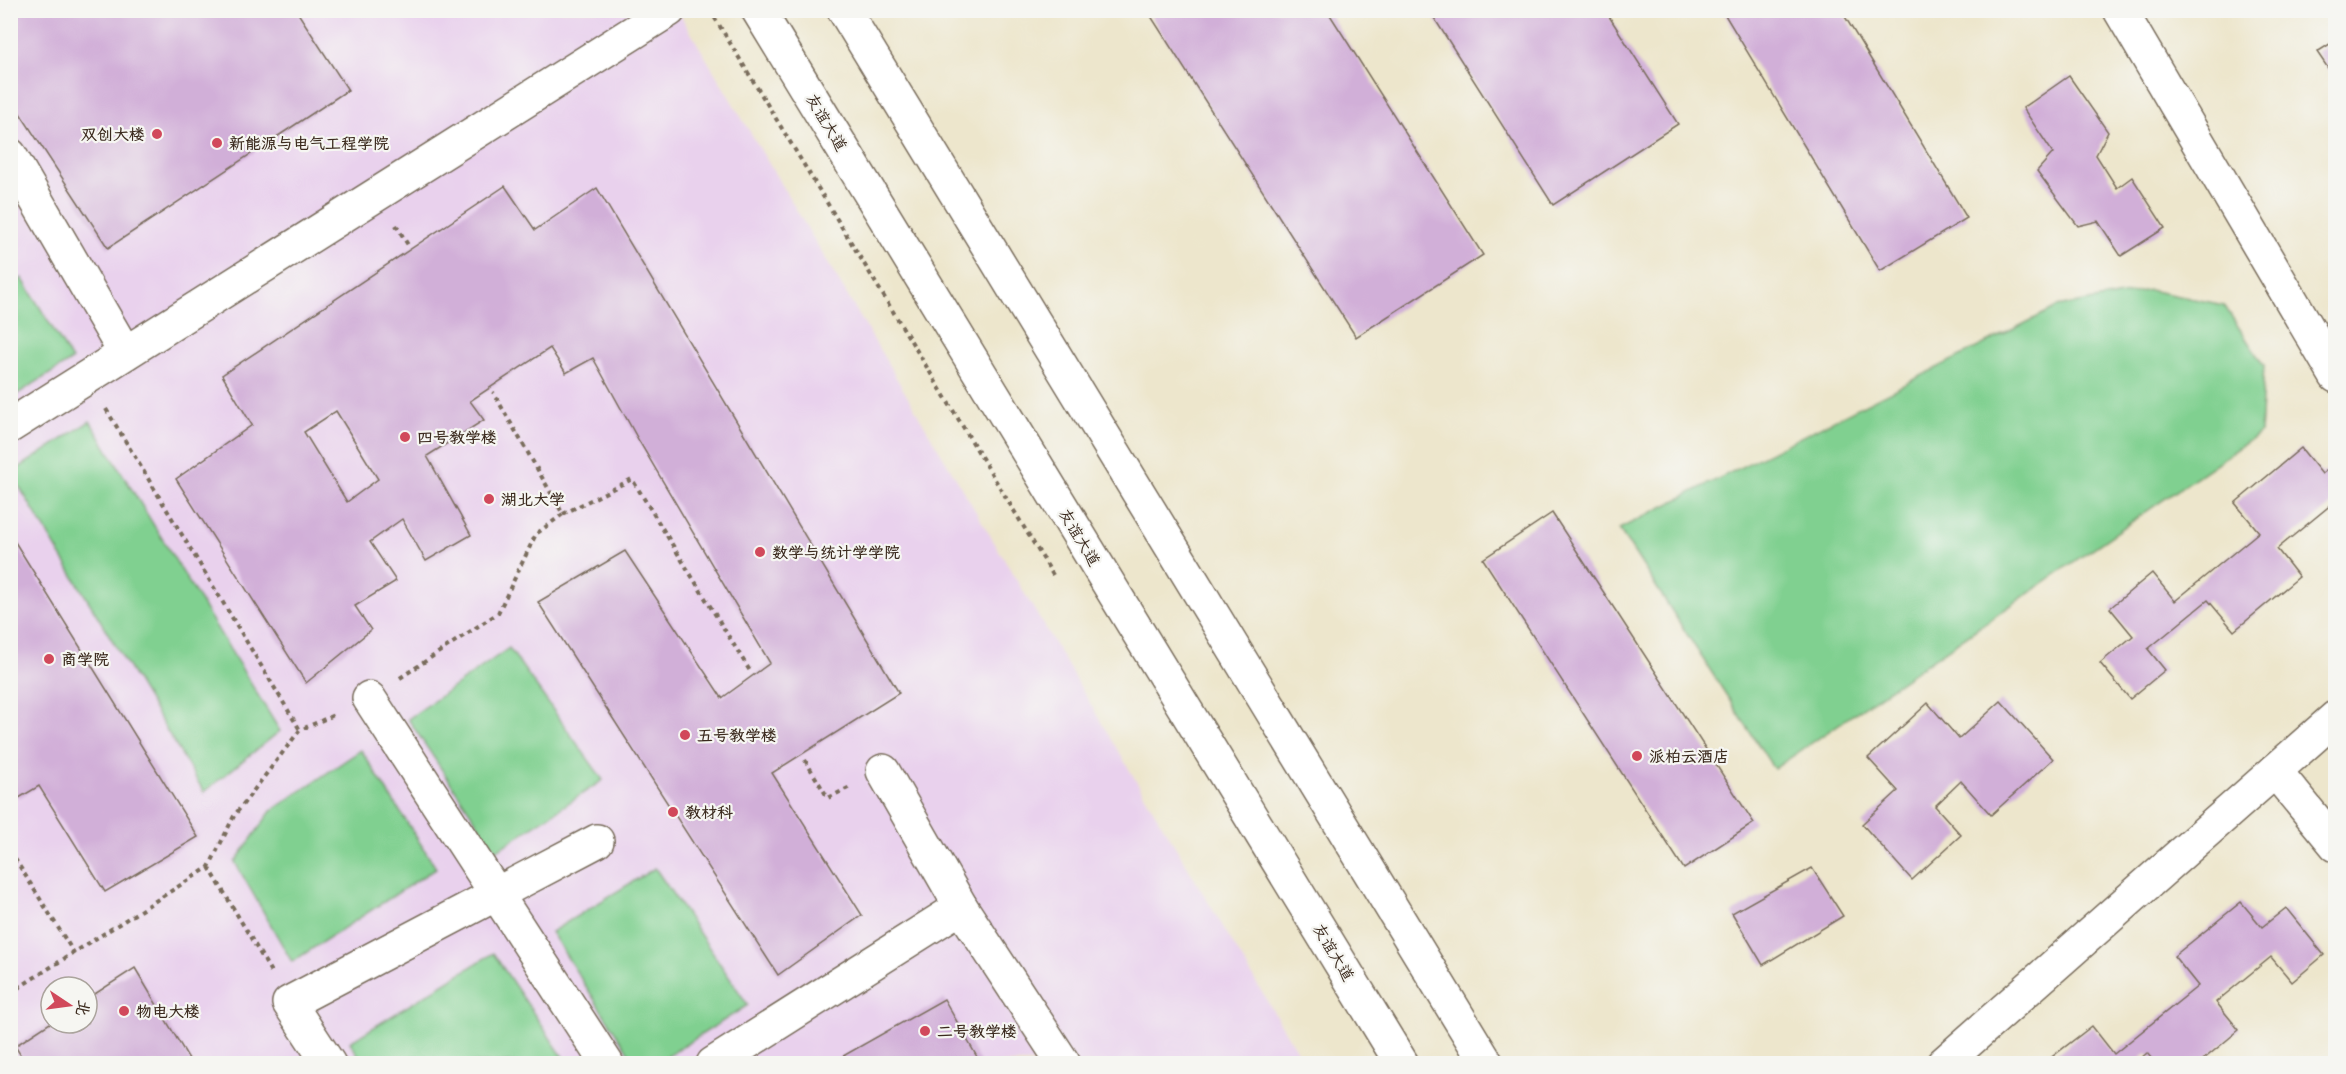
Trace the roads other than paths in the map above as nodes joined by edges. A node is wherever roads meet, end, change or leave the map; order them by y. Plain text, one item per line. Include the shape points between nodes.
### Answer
1 (669, 10) edge
2 (758, 10) edge
3 (844, 10) edge
4 (2120, 10) edge
5 (10, 155) edge
6 (125, 353) junction
7 (2336, 376) edge
8 (10, 426) edge
9 (369, 698) road end
10 (2336, 717) edge
11 (883, 771) road end
12 (2275, 771) junction
13 (597, 841) dead end
14 (2336, 845) edge
15 (497, 894) junction
16 (961, 907) junction
17 (329, 1064) edge
18 (607, 1064) edge
19 (713, 1064) edge
20 (1064, 1064) edge
21 (1402, 1064) edge
22 (1487, 1064) edge
23 (1943, 1064) edge

1 - 6 street
2 - 21 street, 友谊大道
3 - 22 street
4 - 7 street
5 - 6 street
6 - 8 street
9 - 15 street
10 - 12 street
11 - 16 street
12 - 14 street
12 - 23 street
13 - 15 street
15 - 17 street via 289,1003
15 - 18 street
16 - 19 street
16 - 20 street

